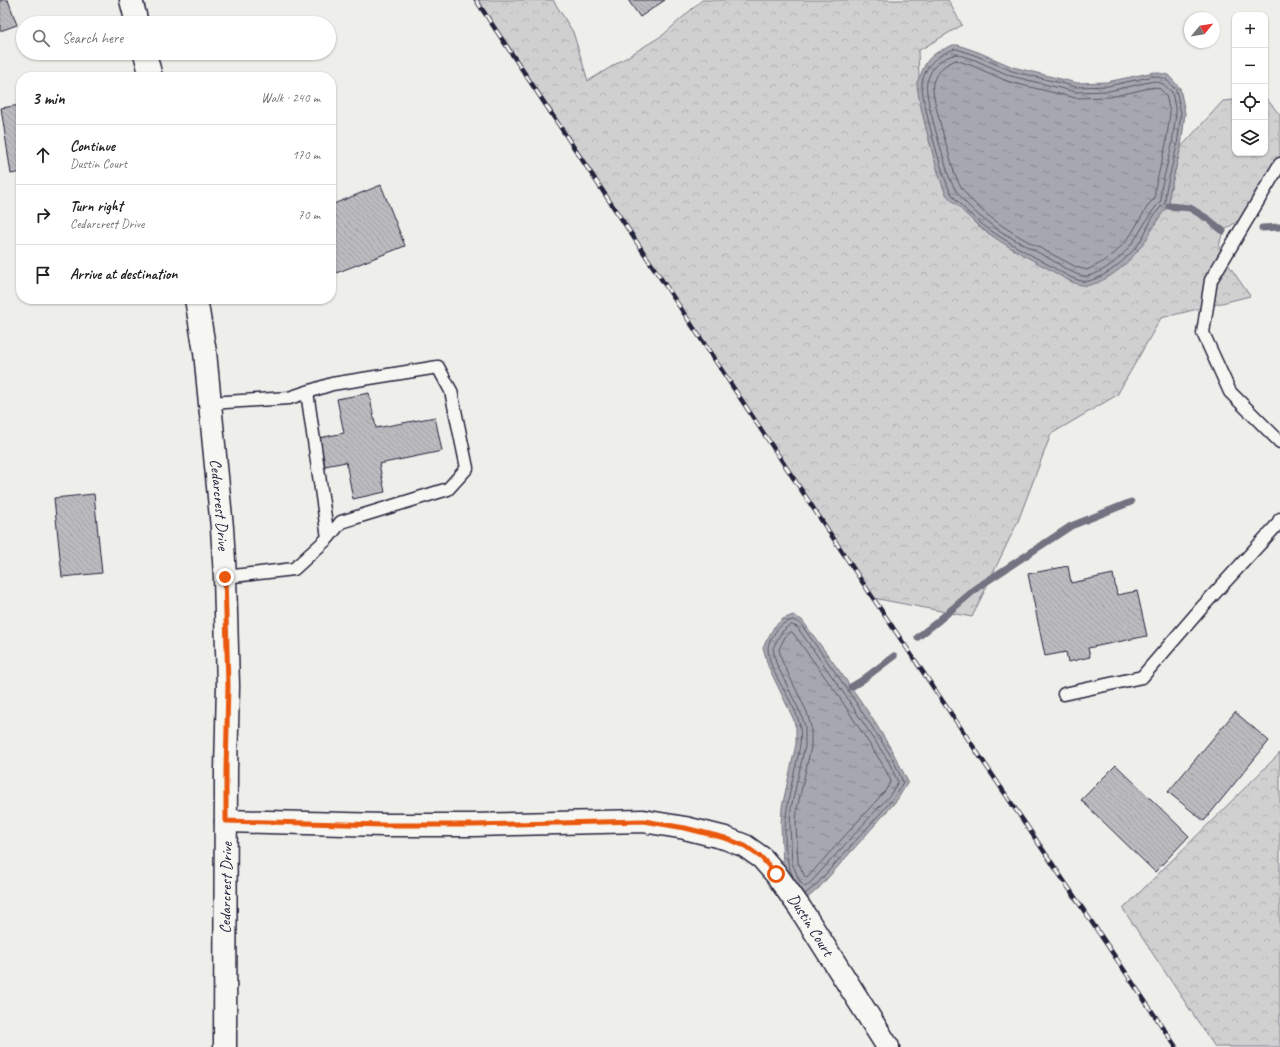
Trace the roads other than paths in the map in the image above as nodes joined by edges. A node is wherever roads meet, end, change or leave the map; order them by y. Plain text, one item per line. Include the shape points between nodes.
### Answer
1 (131, 0) edge
2 (135, 16) edge
3 (147, 60) edge
4 (150, 72) edge
5 (1280, 164) edge
6 (197, 304) edge
7 (307, 392) junction
8 (210, 403) junction
9 (1280, 442) edge
10 (1280, 519) edge
11 (328, 538) junction
12 (225, 577) junction
13 (1064, 694) dead end
14 (226, 821) junction
15 (225, 1047) edge
16 (888, 1047) edge

1 - 2 street
3 - 4 street
5 - 9 lane via 1211,280 1203,333 1230,392
6 - 8 street, Cedarcrest Drive
7 - 8 lane via 289,398
7 - 11 lane
7 - 11 lane via 332,384 438,366 451,391 467,468 448,489 341,522
8 - 12 street, Cedarcrest Drive
10 - 13 lane via 1142,677
11 - 12 lane via 294,569
12 - 14 street, Cedarcrest Drive via 228,686
14 - 15 street, Cedarcrest Drive
14 - 16 street, Dustin Court via 383,825 644,821 725,838 745,846 762,858 776,874

